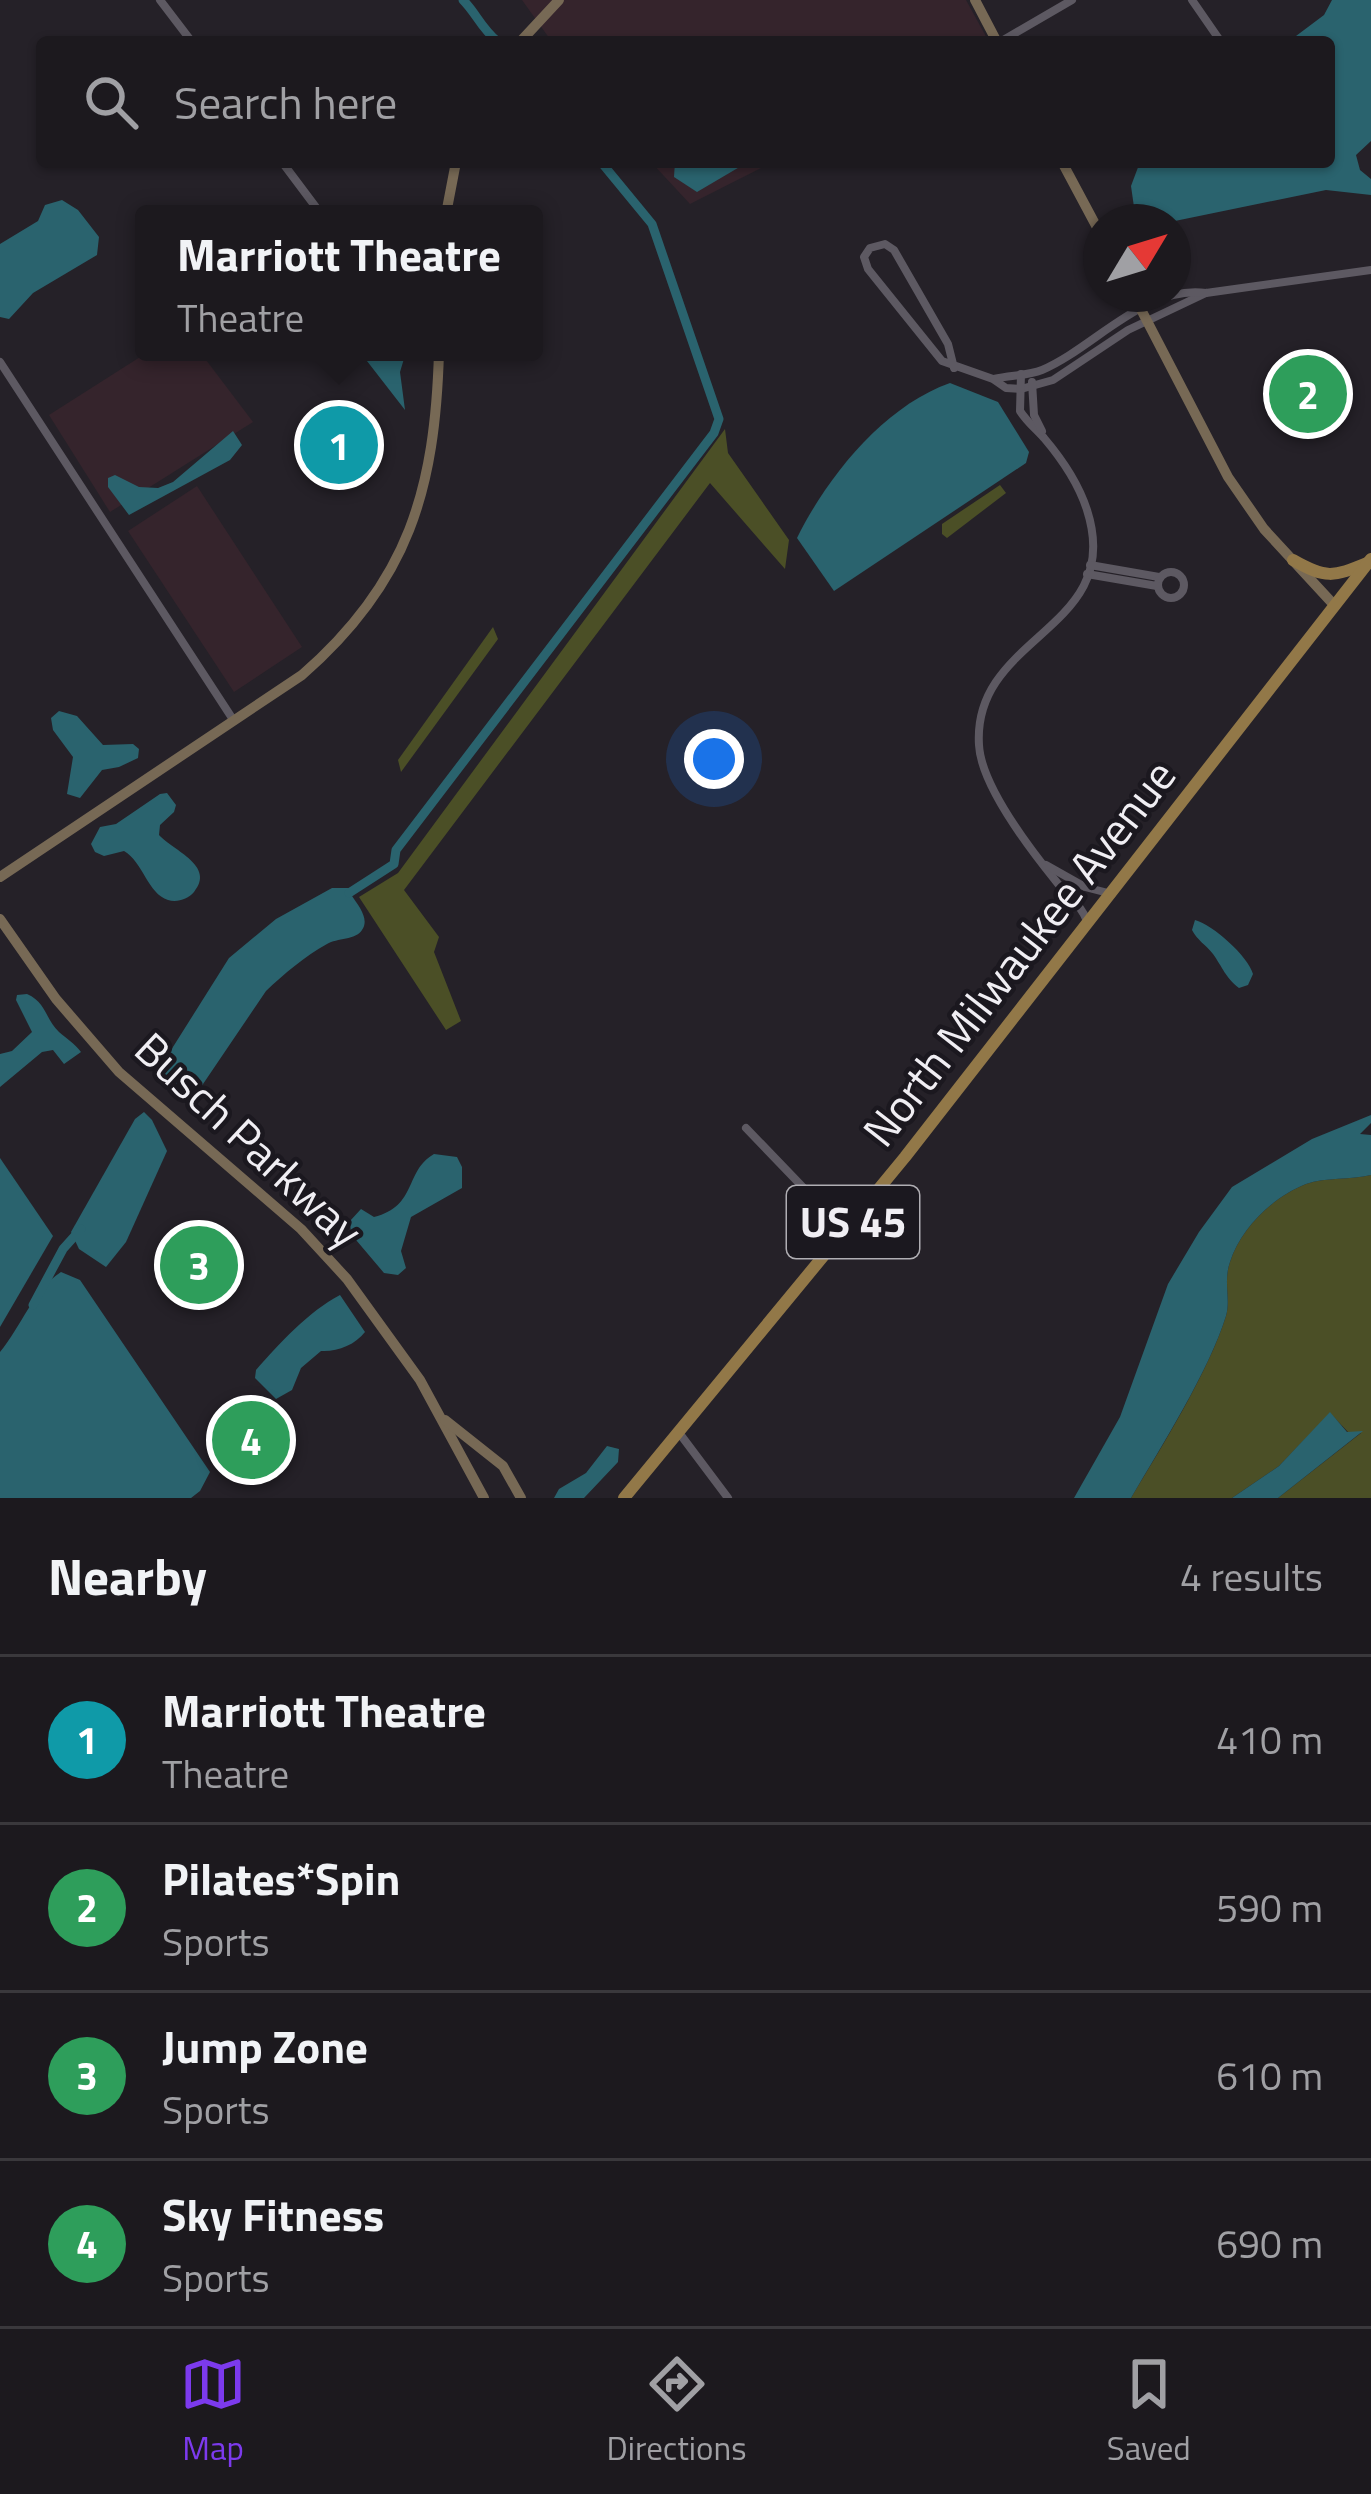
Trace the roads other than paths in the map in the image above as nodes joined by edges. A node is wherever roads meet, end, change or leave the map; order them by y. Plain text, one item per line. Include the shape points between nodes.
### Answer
1 (160, 0) edge
2 (559, 0) edge
3 (1072, 0) edge
4 (1192, 0) edge
5 (977, 3) edge
6 (187, 36) edge
7 (526, 36) edge
8 (995, 36) edge
9 (1009, 36) edge
10 (1217, 36) edge
11 (286, 168) edge
12 (456, 168) edge
13 (1065, 168) edge
14 (1084, 204) edge
15 (314, 205) edge
16 (448, 205) edge
17 (1371, 270) edge
18 (1191, 291) edge
19 (1206, 293) junction
20 (1138, 312) edge
21 (1142, 312) edge
22 (1148, 323) junction
23 (438, 361) edge
24 (0, 362) edge
25 (955, 368) junction
26 (1021, 374) junction
27 (1032, 374) junction
28 (993, 379) junction
29 (1033, 386) junction
30 (1021, 388) junction
31 (1044, 438) junction
32 (1293, 560) junction
33 (1370, 561) edge
34 (1089, 570) junction
35 (1158, 581) dead end
36 (1335, 606) junction
37 (235, 721) junction
38 (1044, 864) junction
39 (0, 877) edge
40 (1112, 894) junction
41 (0, 919) edge
42 (1088, 925) junction
43 (746, 1129) dead end
44 (845, 1231) junction
45 (443, 1419) junction
46 (680, 1434) junction
47 (484, 1498) edge
48 (521, 1498) edge
49 (625, 1498) edge
50 (728, 1498) edge

1 - 6 street
2 - 7 street
3 - 9 street
4 - 10 street
5 - 8 street
11 - 15 street
12 - 16 street
13 - 14 street
17 - 19 street
18 - 19 street
19 - 22 street
20 - 27 street
21 - 22 street
22 - 29 street
22 - 32 street via 1228,477
23 - 37 street via 428,476 395,562 322,658
24 - 37 street
25 - 25 street via 894,250 870,248 868,269 934,354
25 - 28 street
26 - 27 street
26 - 28 street
26 - 30 street
27 - 29 street
28 - 30 street
29 - 30 street
29 - 31 street
30 - 31 street via 1021,411
31 - 34 street via 1088,511
32 - 33 main road via 1320,575
32 - 36 street
33 - 36 main road, North Milwaukee Avenue / US 45
34 - 35 street
34 - 38 street via 1063,617 1004,666 980,725 982,767
36 - 40 main road, North Milwaukee Avenue / US 45
37 - 39 street
38 - 40 street
38 - 42 street via 1080,903
40 - 42 main road, North Milwaukee Avenue / US 45
41 - 45 street, Busch Parkway via 119,1072 325,1254
42 - 44 main road, North Milwaukee Avenue / US 45
43 - 44 street
44 - 46 main road, North Milwaukee Avenue / US 45
45 - 47 street, Busch Parkway
45 - 48 street, Busch Parkway via 502,1466
46 - 49 main road, North Milwaukee Avenue / US 45
46 - 50 street

